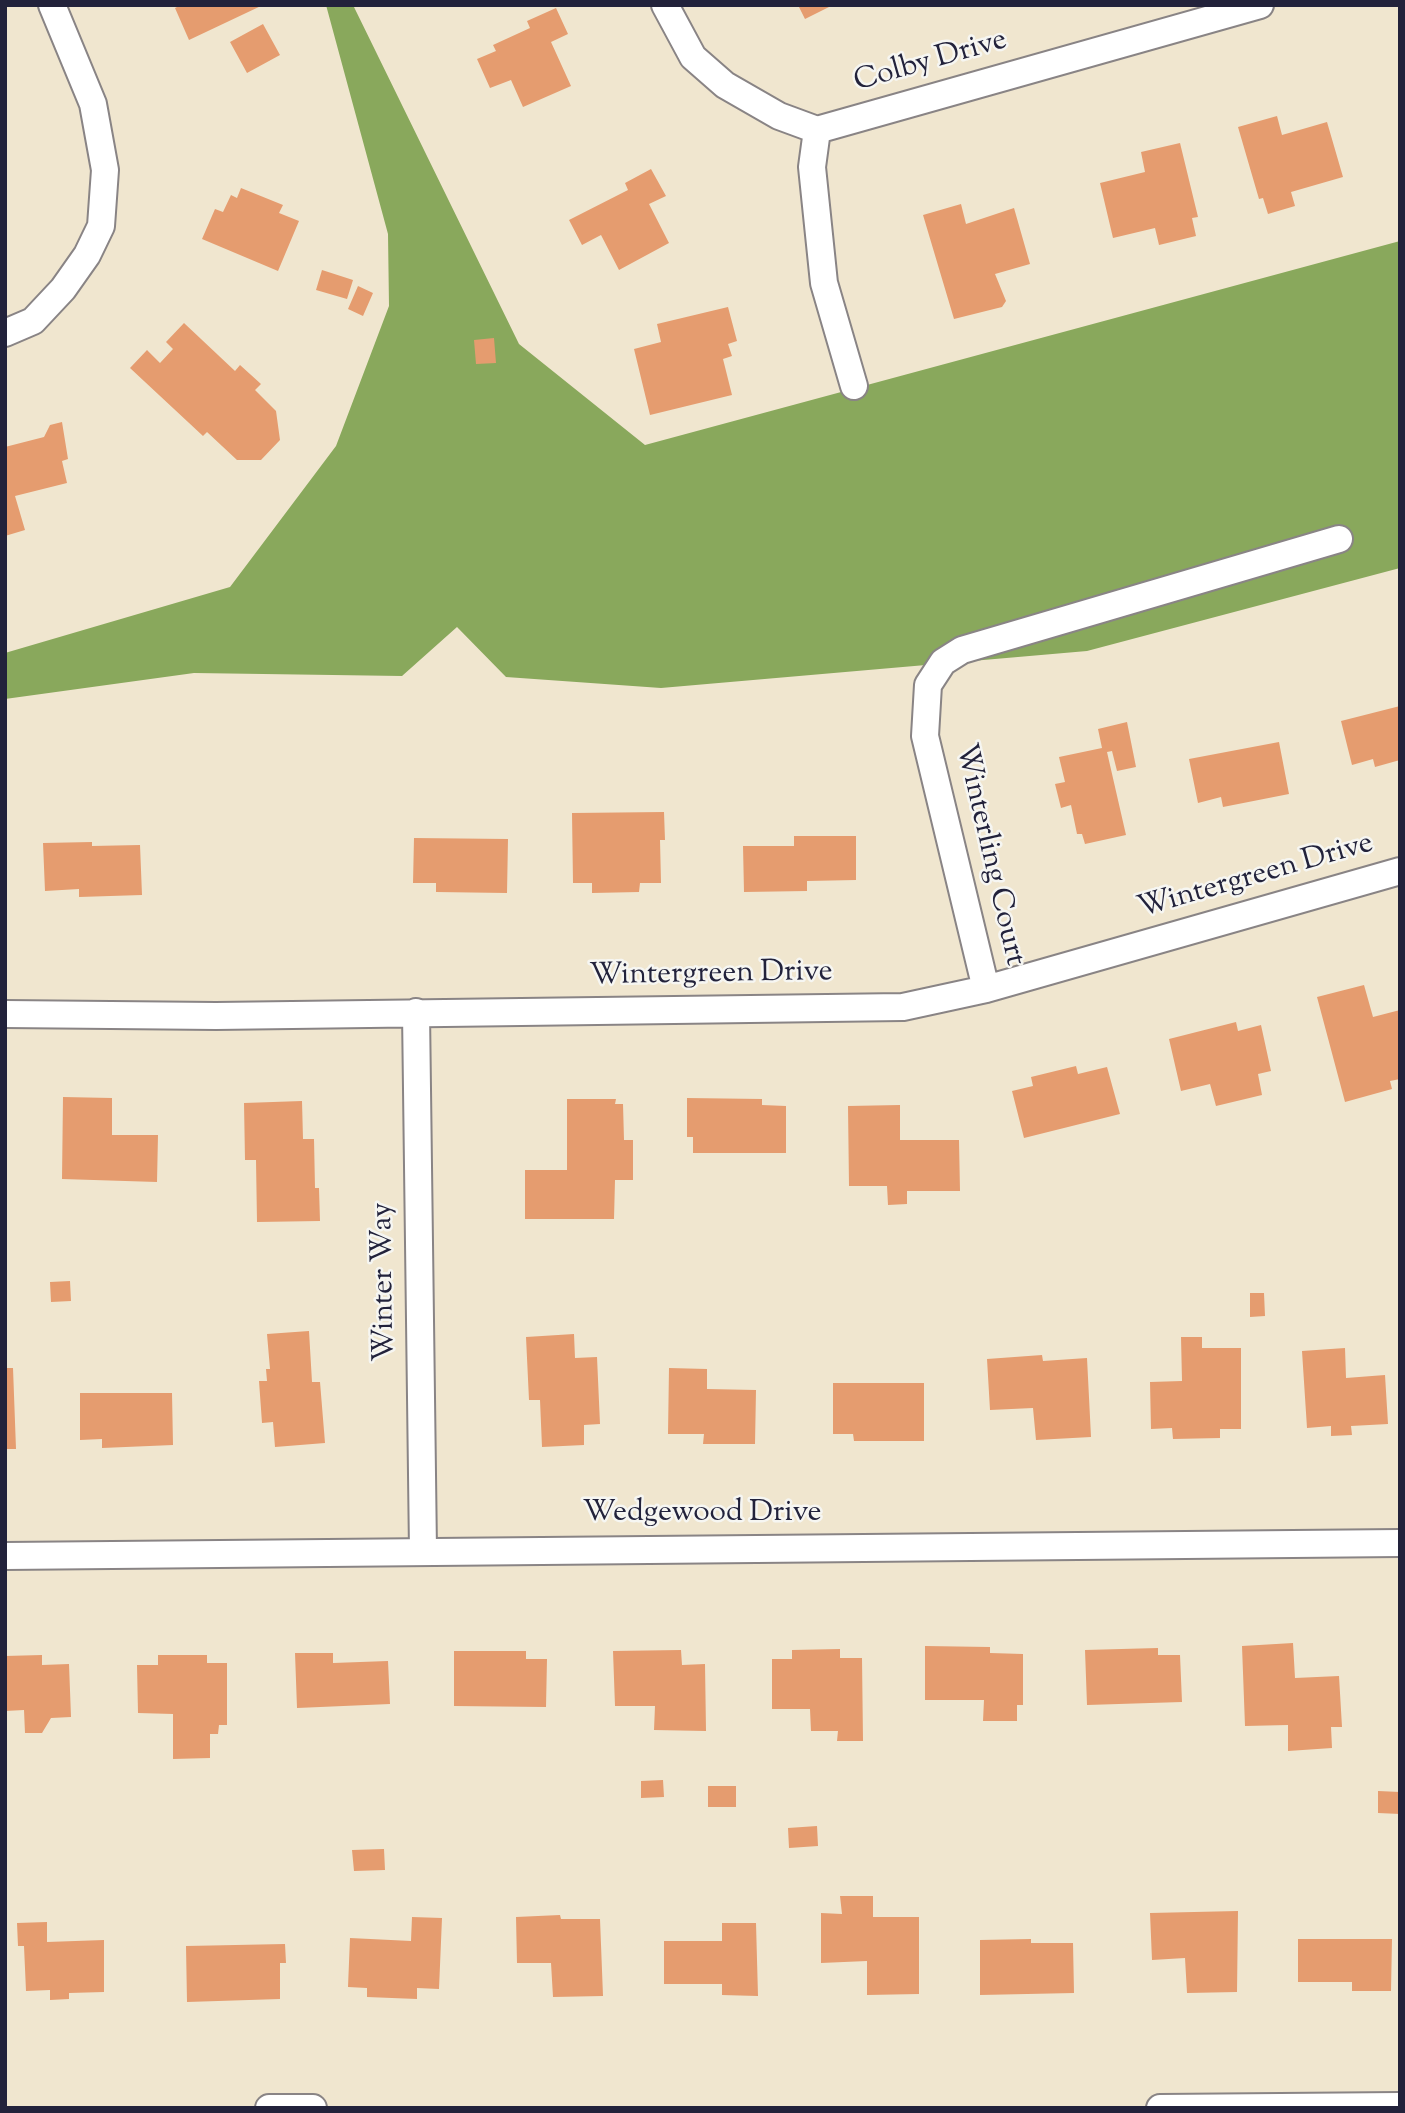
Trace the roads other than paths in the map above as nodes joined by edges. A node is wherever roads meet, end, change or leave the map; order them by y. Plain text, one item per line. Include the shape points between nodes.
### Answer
1 (52, 5) edge
2 (666, 5) edge
3 (1259, 5) edge
4 (817, 130) junction
5 (5, 333) edge
6 (854, 386) dead end
7 (1339, 539) dead end
8 (1400, 871) edge
9 (986, 989) junction
10 (416, 1012) junction
11 (5, 1014) edge
12 (1400, 1543) edge
13 (423, 1551) junction
14 (5, 1556) edge
15 (1400, 2106) edge
16 (269, 2108) edge
17 (313, 2108) edge
18 (1160, 2108) edge

1 - 5 street via 93,104 105,170 101,226 64,289 33,321
2 - 4 street via 693,57 725,85 779,116
3 - 4 street, Colby Drive
4 - 6 street via 812,167 824,284
7 - 9 street, Winterling Court via 962,650 943,662 928,685 925,736
8 - 9 street, Wintergreen Drive
9 - 10 street, Wintergreen Drive via 903,1007
10 - 11 street, Wintergreen Drive
10 - 13 street, Winter Way
12 - 13 street, Wedgewood Drive
13 - 14 street, Wedgewood Drive
15 - 18 street
16 - 17 street

